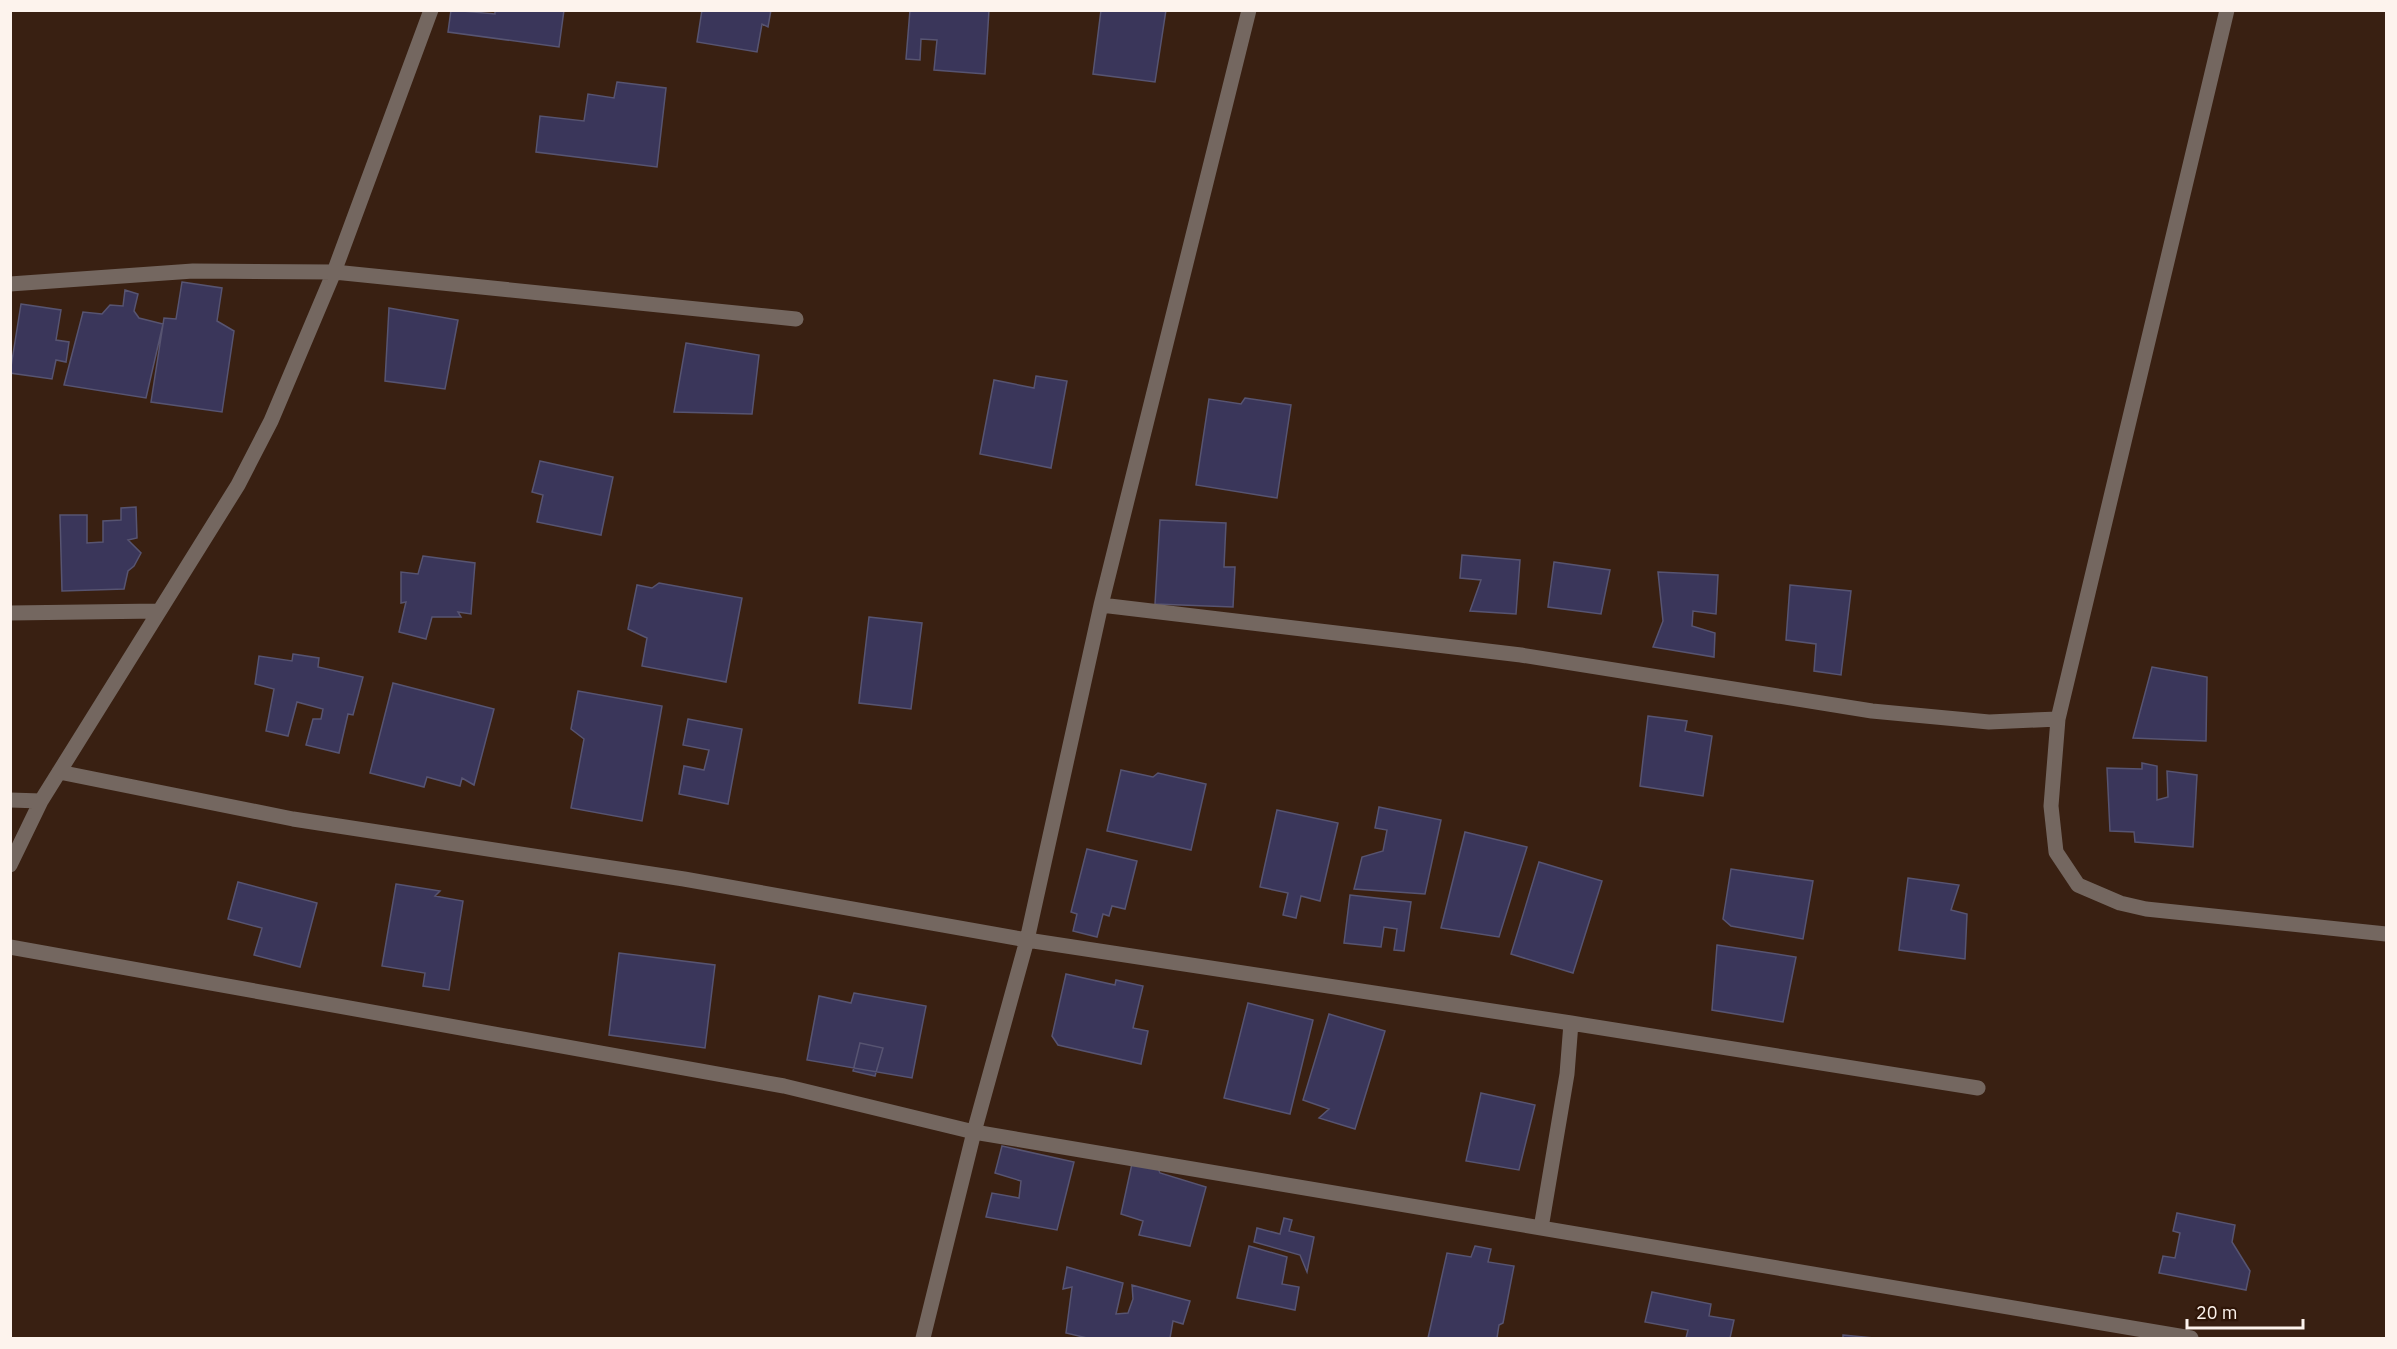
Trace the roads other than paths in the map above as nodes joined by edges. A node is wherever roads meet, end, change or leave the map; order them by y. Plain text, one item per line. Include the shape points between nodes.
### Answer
1 (431, 10) edge
2 (1249, 10) edge
3 (2227, 10) edge
4 (334, 272) junction
5 (10, 284) edge
6 (796, 319) dead end
7 (1101, 605) junction
8 (158, 611) junction
9 (10, 613) edge
10 (2058, 719) junction
11 (59, 772) junction
12 (10, 800) edge
13 (41, 801) junction
14 (10, 865) edge
15 (2386, 934) edge
16 (1027, 940) junction
17 (10, 947) edge
18 (1571, 1023) junction
19 (1978, 1088) dead end
20 (975, 1132) junction
21 (1541, 1228) junction
22 (923, 1338) edge
23 (2191, 1338) edge

1 - 4 street
2 - 7 street
3 - 10 street
4 - 5 street via 193,271
4 - 6 street
4 - 8 street via 271,421 237,485
7 - 10 street via 1521,655 1872,711 1989,722
7 - 16 street
8 - 9 street
8 - 11 street
10 - 15 street via 2051,806 2056,852 2078,885 2146,909
11 - 13 street
11 - 16 street via 293,819 684,879
12 - 13 street
13 - 14 street
16 - 18 street
16 - 20 street
17 - 20 street via 784,1086
18 - 19 street
18 - 21 street via 1567,1074
20 - 21 street
20 - 22 street
21 - 23 street

